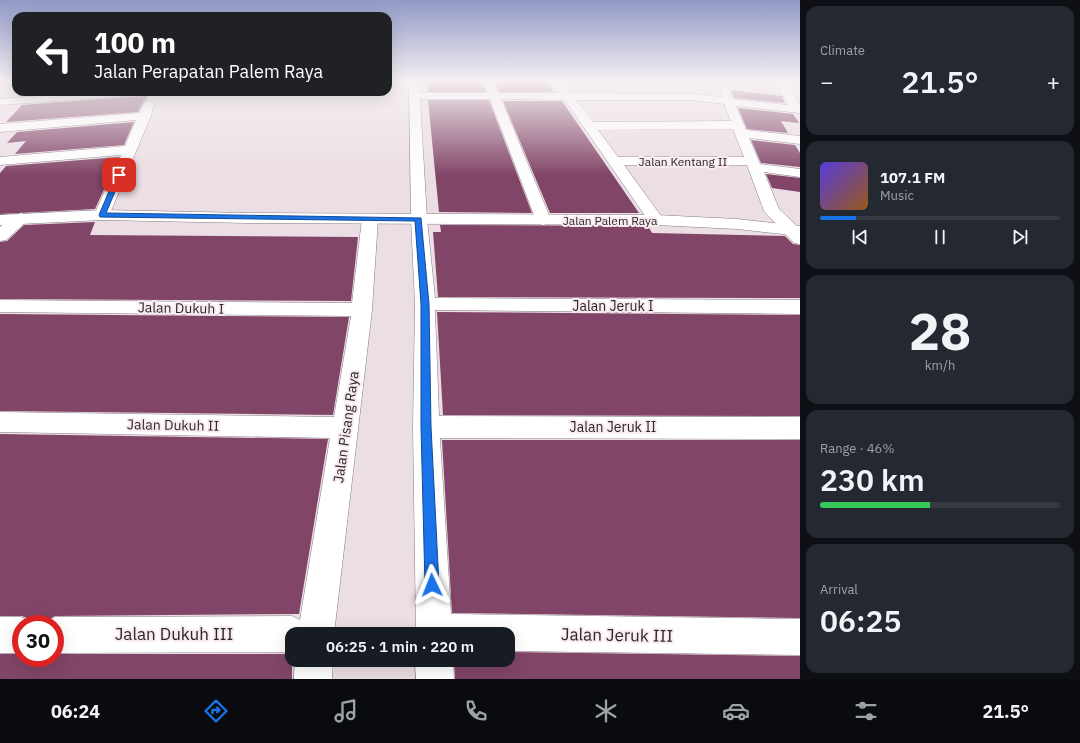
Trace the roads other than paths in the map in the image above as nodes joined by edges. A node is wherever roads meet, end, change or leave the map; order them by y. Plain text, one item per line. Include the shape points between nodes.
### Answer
1 (146, 113) edge
2 (413, 113) edge
3 (501, 113) edge
4 (579, 113) edge
5 (736, 113) edge
6 (145, 116) junction
7 (589, 126) junction
8 (0, 128) edge
9 (739, 129) junction
10 (800, 140) edge
11 (129, 150) junction
12 (0, 161) edge
13 (614, 161) junction
14 (753, 164) junction
15 (800, 173) edge
16 (102, 215) junction
17 (21, 218) junction
18 (373, 219) junction
19 (409, 219) junction
20 (0, 220) edge
21 (543, 220) junction
22 (656, 220) junction
23 (796, 233) edge
24 (0, 236) edge
25 (425, 304) junction
26 (0, 306) edge
27 (800, 307) edge
28 (362, 310) junction
29 (0, 422) edge
30 (426, 427) junction
31 (346, 428) junction
32 (800, 428) edge
33 (317, 627) edge
34 (433, 627) edge
35 (285, 634) edge
36 (0, 635) edge
37 (12, 635) edge
38 (64, 635) edge
39 (800, 637) edge
40 (515, 641) edge
41 (314, 667) edge
42 (435, 667) edge
43 (313, 679) edge
44 (435, 679) edge

1 - 6 street
2 - 19 street
3 - 21 street
4 - 7 street
5 - 9 street
6 - 8 street
6 - 11 street
7 - 9 street
7 - 13 street
9 - 10 street
9 - 14 street
11 - 12 street
11 - 16 street
13 - 14 street, Jalan Kentang II
13 - 22 street
14 - 15 street, Jalan Kentang II
14 - 23 street via 772,211
16 - 17 street, Jalan Palem Raya
16 - 18 street, Jalan Palem Raya
17 - 20 street, Jalan Palem Raya
17 - 24 street
18 - 19 street, Jalan Palem Raya
18 - 28 street, Jalan Pisang Raya
19 - 21 street, Jalan Palem Raya
19 - 25 street
21 - 22 street, Jalan Palem Raya
22 - 23 street, Jalan Palem Raya via 737,224
25 - 27 street, Jalan Jeruk I
25 - 30 street
26 - 28 street, Jalan Dukuh I
28 - 31 street, Jalan Pisang Raya
29 - 31 street, Jalan Dukuh II
30 - 32 street, Jalan Jeruk II
30 - 34 street
31 - 33 street, Jalan Pisang Raya
35 - 38 street, Jalan Dukuh III
36 - 37 street
39 - 40 street, Jalan Jeruk III
41 - 43 street
42 - 44 street

